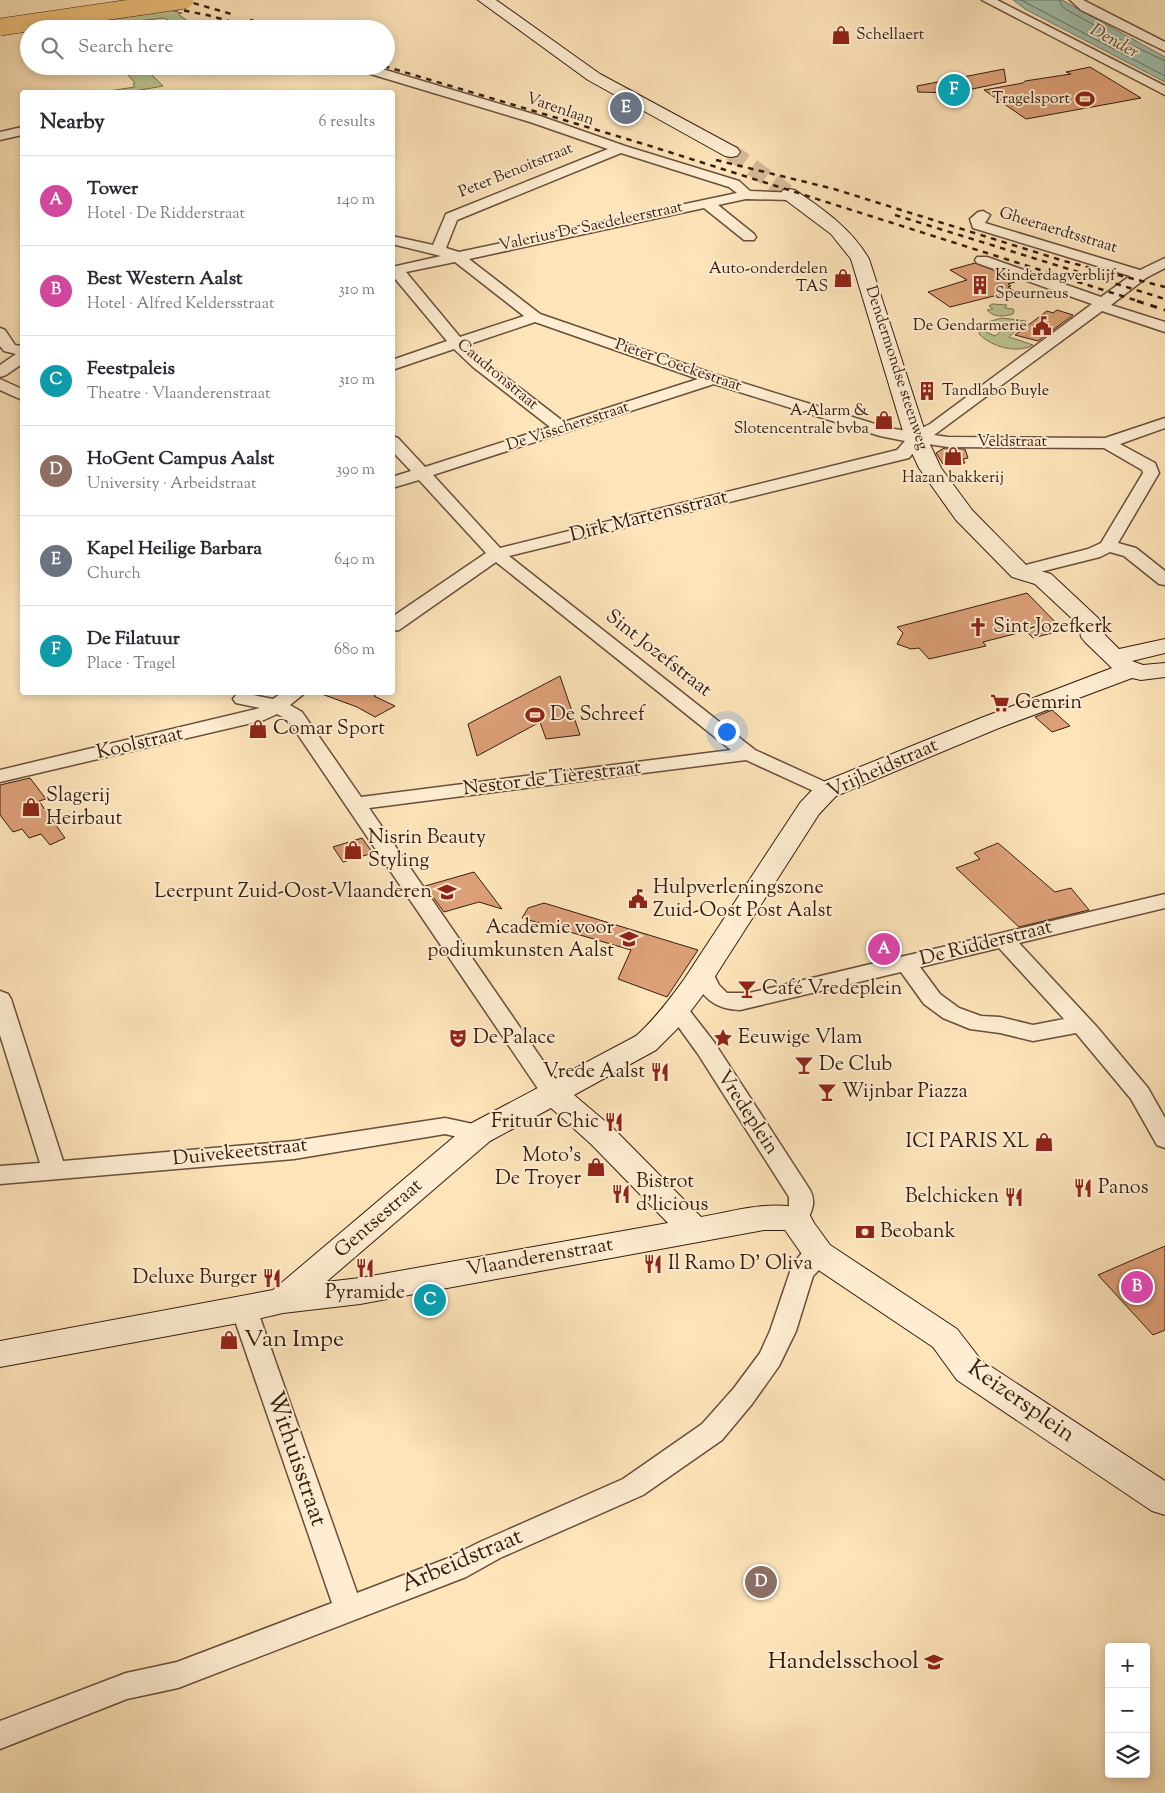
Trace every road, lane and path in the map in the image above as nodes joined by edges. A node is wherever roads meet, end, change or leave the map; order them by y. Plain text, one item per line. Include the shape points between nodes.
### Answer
1 (156, 0) edge
2 (184, 0) edge
3 (486, 0) edge
4 (988, 0) edge
5 (1076, 0) edge
6 (503, 6) edge
7 (48, 20) edge
8 (0, 22) edge
9 (20, 24) edge
10 (0, 27) edge
11 (1165, 46) edge
12 (388, 75) edge
13 (1165, 92) edge
14 (20, 131) edge
15 (0, 136) edge
16 (620, 149) junction
17 (731, 152) tunnel mouth
18 (746, 194) junction
19 (790, 195) joint
20 (706, 203) junction
21 (983, 214) dead end
22 (749, 236) dead end
23 (395, 241) edge
24 (438, 250) junction
25 (458, 257) junction
26 (982, 260) dead end
27 (1165, 262) edge
28 (395, 271) edge
29 (1141, 274) junction
30 (1101, 305) junction
31 (535, 317) junction
32 (1165, 327) edge
33 (0, 334) edge
34 (457, 344) junction
35 (20, 350) edge
36 (20, 358) edge
37 (395, 364) edge
38 (0, 372) edge
39 (714, 379) junction
40 (0, 384) edge
41 (20, 394) edge
42 (1165, 423) edge
43 (563, 429) junction
44 (916, 438) junction
45 (1107, 443) junction
46 (395, 444) edge
47 (1157, 465) edge
48 (422, 474) junction
49 (395, 482) edge
50 (1108, 546) junction
51 (496, 554) junction
52 (1020, 572) junction
53 (1165, 580) edge
54 (395, 624) edge
55 (1165, 646) edge
56 (1129, 661) junction
57 (1165, 670) edge
58 (293, 695) edge
59 (243, 696) edge
60 (278, 706) junction
61 (247, 718) junction
62 (748, 754) junction
63 (0, 776) edge
64 (826, 790) junction
65 (355, 804) junction
66 (1165, 901) edge
67 (1003, 939) junction
68 (906, 963) junction
69 (702, 974) junction
70 (0, 999) edge
71 (678, 1011) junction
72 (1081, 1024) junction
73 (553, 1092) junction
74 (479, 1133) junction
75 (1165, 1139) edge
76 (54, 1170) junction
77 (0, 1175) edge
78 (796, 1218) junction
79 (695, 1231) junction
80 (819, 1254) junction
81 (283, 1300) junction
82 (244, 1309) junction
83 (0, 1354) edge
84 (1165, 1500) edge
85 (348, 1608) junction
86 (0, 1735) edge

1 - 8 main road
2 - 7 main road, bridge
3 - 6 street
4 - 13 street
5 - 11 street via 1084,7
6 - 17 street via 599,80
9 - 10 main road, bridge
12 - 16 street, Varenlaan via 535,119
14 - 15 street
16 - 18 street, Varenlaan via 734,184
16 - 24 street, Peter Benoitstraat via 451,217
18 - 19 street, Valerius De Saedeleerstraat
18 - 20 street, Valerius De Saedeleerstraat
19 - 44 street, Dendermondse steenweg via 832,226 856,249
20 - 22 street
20 - 25 street, Valerius De Saedeleerstraat
21 - 29 street, Gheeraerdtsstraat via 977,218 978,225
23 - 24 street
24 - 25 street
25 - 28 street, Valerius De Saedeleerstraat
25 - 31 street, Pieter Coeckestraat
26 - 30 street
27 - 29 street, Dirk Martensstraat
28 - 34 street, Caudronstraat
29 - 30 street, Dirk Martensstraat
30 - 32 street
30 - 44 street, Dirk Martensstraat via 936,427
31 - 34 street
31 - 39 street, Pieter Coeckestraat
33 - 35 street via 10,348
34 - 37 street
34 - 43 street, Caudronstraat
36 - 38 street
39 - 43 street, De Visscherestraat
39 - 44 street, Pieter Coeckestraat via 886,433
40 - 41 street
42 - 45 street
43 - 48 street, De Visscherestraat
44 - 45 street, Veldstraat via 948,442
44 - 51 street, Dirk Martensstraat via 903,454
44 - 52 street, Dendermondse steenweg via 930,468 964,515
45 - 47 street
46 - 48 street, Sint Jozefstraat
47 - 50 street
48 - 49 street, De Visscherestraat
48 - 51 street, Sint Jozefstraat
50 - 52 street via 1094,553
50 - 53 street via 1130,552
51 - 54 street, Dirk Martensstraat
51 - 62 street, Sint Jozefstraat
52 - 56 street via 1043,580 1090,623 1093,637 1104,649
55 - 56 street, Vrijheidstraat
56 - 57 street via 1141,673
56 - 64 street, Vrijheidstraat
58 - 60 street
59 - 60 street
59 - 61 street
60 - 61 street, Koolstraat
60 - 65 street via 295,716
61 - 63 street, Koolstraat
62 - 64 street, Sint Jozefstraat
62 - 65 street, Nestor de Tièrestraat
64 - 69 street, Vrijheidstraat via 809,809
65 - 73 street
66 - 67 street, De Ridderstraat
67 - 68 street, De Ridderstraat
67 - 72 street
68 - 69 street, De Ridderstraat via 743,1002 728,1001 714,995
68 - 72 street via 932,999 951,1013 978,1024 1000,1025 1034,1033
69 - 71 street, Vrijheidstraat
70 - 76 street
71 - 73 street, Vrijheidstraat via 646,1043
71 - 78 street, Vredeplein via 706,1048 801,1196 802,1208
72 - 75 street via 1140,1094
73 - 74 street, Gentsestraat
73 - 79 street via 602,1136
74 - 76 street, Duivekeetstraat via 445,1126 294,1150
74 - 81 street, Gentsestraat
76 - 77 street, Duivekeetstraat
78 - 79 street, Vlaanderenstraat via 764,1218
78 - 80 street, Keizersplein
79 - 81 street, Vlaanderenstraat via 360,1291
80 - 84 street, Keizersplein via 945,1338 969,1370
80 - 85 street, Arbeidstraat via 801,1273 783,1331 770,1359 712,1432 674,1461 633,1486 456,1568
81 - 82 street, Gentsestraat
82 - 83 street, Gentsestraat
82 - 85 street, Withuisstraat
85 - 86 street, Arbeidstraat via 178,1675 126,1686

